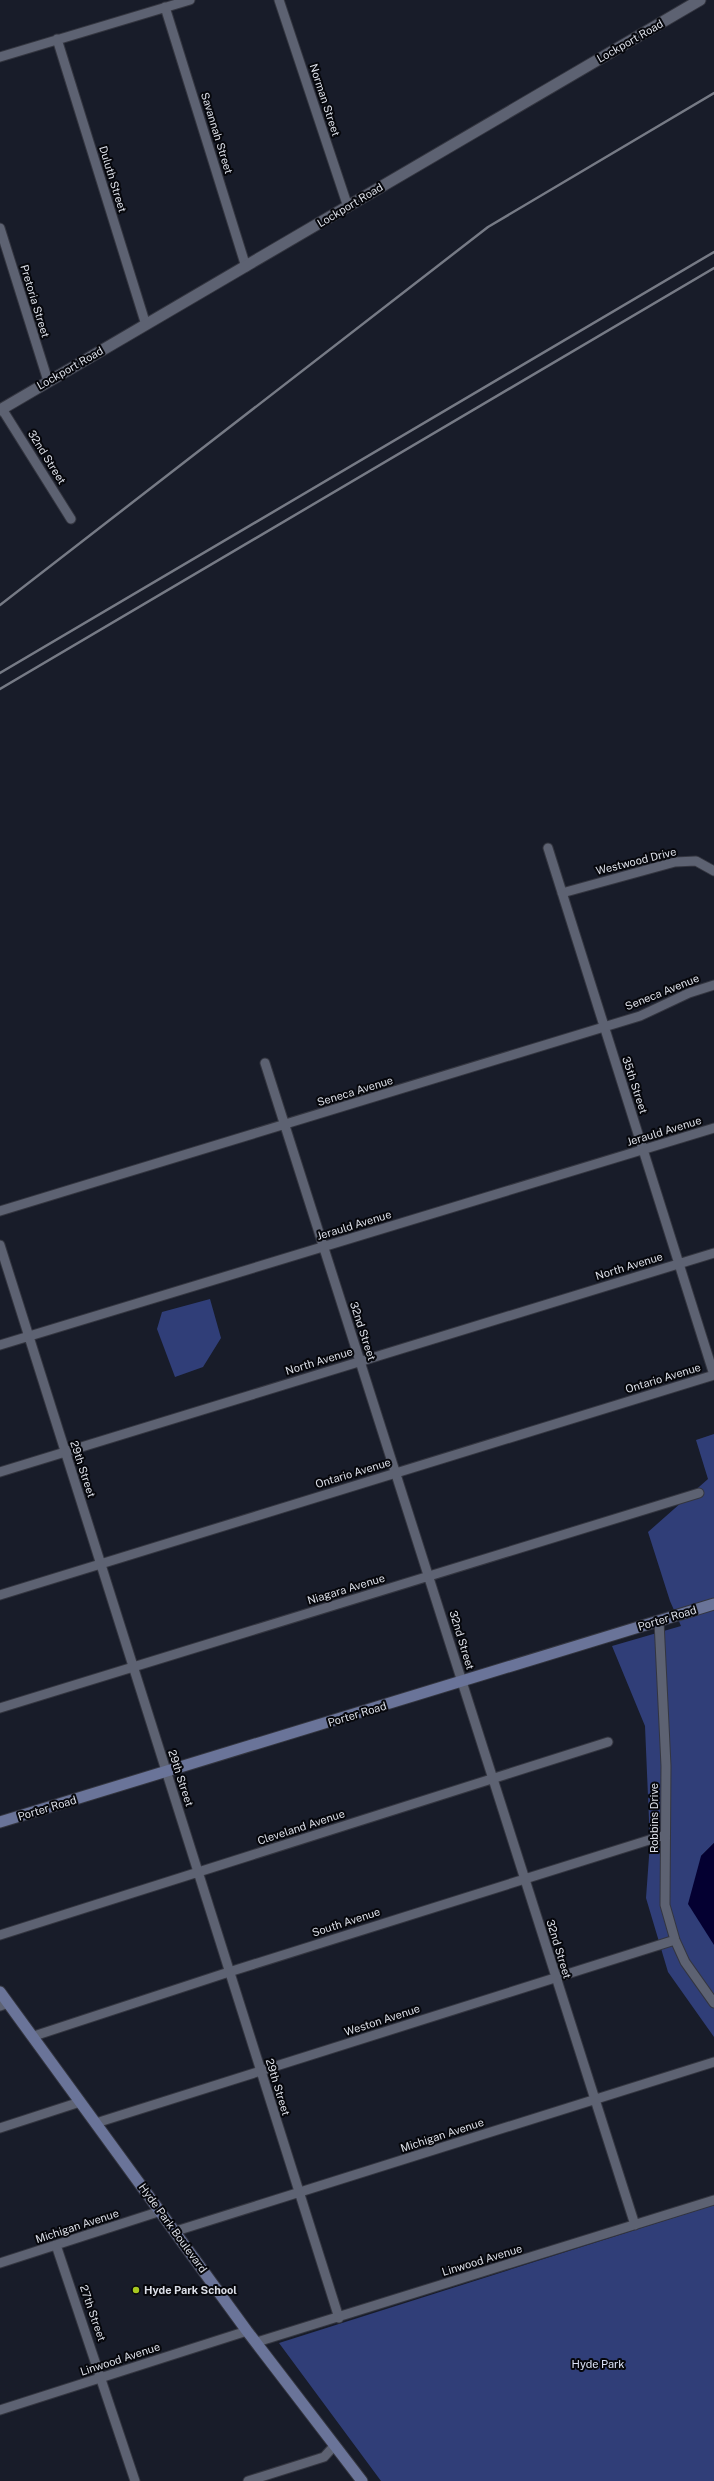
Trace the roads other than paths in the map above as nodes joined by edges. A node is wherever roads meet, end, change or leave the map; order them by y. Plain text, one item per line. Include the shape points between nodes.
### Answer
1 (190, 0) edge
2 (279, 0) edge
3 (700, 0) edge
4 (165, 7) junction
5 (57, 39) junction
6 (0, 57) edge
7 (348, 207) junction
8 (0, 228) edge
9 (246, 267) junction
10 (146, 325) junction
11 (48, 381) junction
12 (1, 409) edge
13 (71, 519) dead end
14 (548, 848) dead end
15 (714, 871) edge
16 (562, 893) junction
17 (714, 985) edge
18 (604, 1027) junction
19 (265, 1063) dead end
20 (285, 1125) junction
21 (714, 1128) edge
22 (643, 1151) junction
23 (0, 1211) edge
24 (0, 1245) edge
25 (323, 1247) junction
26 (714, 1253) edge
27 (680, 1263) junction
28 (29, 1336) junction
29 (0, 1345) edge
30 (360, 1361) junction
31 (714, 1375) edge
32 (65, 1451) junction
33 (0, 1472) edge
34 (396, 1472) junction
35 (699, 1494) dead end
36 (101, 1564) junction
37 (429, 1576) junction
38 (0, 1595) edge
39 (714, 1604) edge
40 (659, 1621) junction
41 (135, 1666) junction
42 (462, 1681) junction
43 (0, 1708) edge
44 (608, 1742) dead end
45 (166, 1772) junction
46 (492, 1779) junction
47 (0, 1822) edge
48 (665, 1835) junction
49 (199, 1872) junction
50 (524, 1878) junction
51 (0, 1935) edge
52 (675, 1940) junction
53 (229, 1972) junction
54 (555, 1978) junction
55 (0, 1992) edge
56 (714, 2003) edge
57 (4, 2005) edge
58 (34, 2036) junction
59 (714, 2062) edge
60 (261, 2071) junction
61 (594, 2100) junction
62 (80, 2102) junction
63 (96, 2123) junction
64 (0, 2128) edge
65 (299, 2193) junction
66 (714, 2200) edge
67 (161, 2211) junction
68 (635, 2225) junction
69 (176, 2231) junction
70 (56, 2245) junction
71 (0, 2263) edge
72 (339, 2318) junction
73 (247, 2330) junction
74 (257, 2342) junction
75 (102, 2377) junction
76 (0, 2410) edge
77 (336, 2445) junction
78 (135, 2481) edge
79 (248, 2481) edge
80 (362, 2481) edge

1 - 4 street
2 - 7 street, Norman Street
3 - 7 street, Lockport Road
4 - 5 street
4 - 9 street, Savannah Street
5 - 6 street
5 - 10 street, Duluth Street
7 - 9 street, Lockport Road
8 - 11 street, Pretoria Street
9 - 10 street, Lockport Road
10 - 11 street, Lockport Road
11 - 12 street, Lockport Road
12 - 13 street, 32nd Street
14 - 16 street, 35th Street
15 - 16 street, Westwood Drive via 696,861 675,862
16 - 18 street, 35th Street
17 - 18 street, Seneca Avenue via 689,993 640,1016
18 - 20 street, Seneca Avenue
18 - 22 street, 35th Street
19 - 20 street, 32nd Street
20 - 23 street, Seneca Avenue
20 - 25 street, 32nd Street
21 - 22 street, Jerauld Avenue
22 - 25 street, Jerauld Avenue
22 - 27 street, 35th Street
24 - 28 street, 29th Street
25 - 28 street, Jerauld Avenue
25 - 30 street, 32nd Street
26 - 27 street, North Avenue
27 - 30 street, North Avenue
27 - 31 street, 35th Street
28 - 29 street, Jerauld Avenue
28 - 32 street, 29th Street
30 - 32 street, North Avenue
30 - 34 street, 32nd Street
31 - 34 street, Ontario Avenue
32 - 33 street, North Avenue
32 - 36 street, 29th Street
34 - 36 street, Ontario Avenue
34 - 37 street, 32nd Street
35 - 37 street, Niagara Avenue
36 - 38 street, Ontario Avenue
36 - 41 street, 29th Street
37 - 41 street, Niagara Avenue
37 - 42 street, 32nd Street
39 - 40 main road, Porter Road
40 - 42 main road, Porter Road
40 - 48 street, Robbins Drive via 666,1766
41 - 43 street, Niagara Avenue
41 - 45 street, 29th Street
42 - 45 main road, Porter Road
42 - 46 street, 32nd Street
44 - 46 street, Cleveland Avenue
45 - 47 main road, Porter Road
45 - 49 street, 29th Street
46 - 49 street, Cleveland Avenue
46 - 50 street, 32nd Street
48 - 50 street, South Avenue
48 - 52 street, Robbins Drive via 665,1904
49 - 51 street, Cleveland Avenue
49 - 53 street, 29th Street
50 - 53 street, South Avenue
50 - 54 street, 32nd Street
52 - 54 street, Weston Avenue
52 - 56 street, Robbins Drive via 685,1962
53 - 58 street, South Avenue
53 - 60 street, 29th Street
54 - 60 street, Weston Avenue
54 - 61 street, 32nd Street
55 - 57 main road, Hyde Park Boulevard
57 - 58 main road, Hyde Park Boulevard
58 - 62 main road, Hyde Park Boulevard
59 - 61 street, Michigan Avenue
60 - 63 street, Weston Avenue
60 - 65 street, 29th Street
61 - 65 street, Michigan Avenue
61 - 68 street, 32nd Street
62 - 63 main road, Hyde Park Boulevard
62 - 64 street
63 - 67 main road, Hyde Park Boulevard
65 - 69 street, Michigan Avenue
65 - 72 street, 29th Street
66 - 68 street, Linwood Avenue
67 - 69 main road, Hyde Park Boulevard
67 - 70 street, Michigan Avenue
68 - 72 street, Linwood Avenue
69 - 73 main road, Hyde Park Boulevard
70 - 71 street, Michigan Avenue
70 - 75 street, 27th Street
72 - 74 street, Linwood Avenue
73 - 74 main road, Hyde Park Boulevard
73 - 75 street, Linwood Avenue
74 - 77 main road, Hyde Park Boulevard
75 - 76 street, Linwood Avenue
75 - 78 street, 27th Street
77 - 79 street via 324,2457
77 - 80 main road, Hyde Park Boulevard

